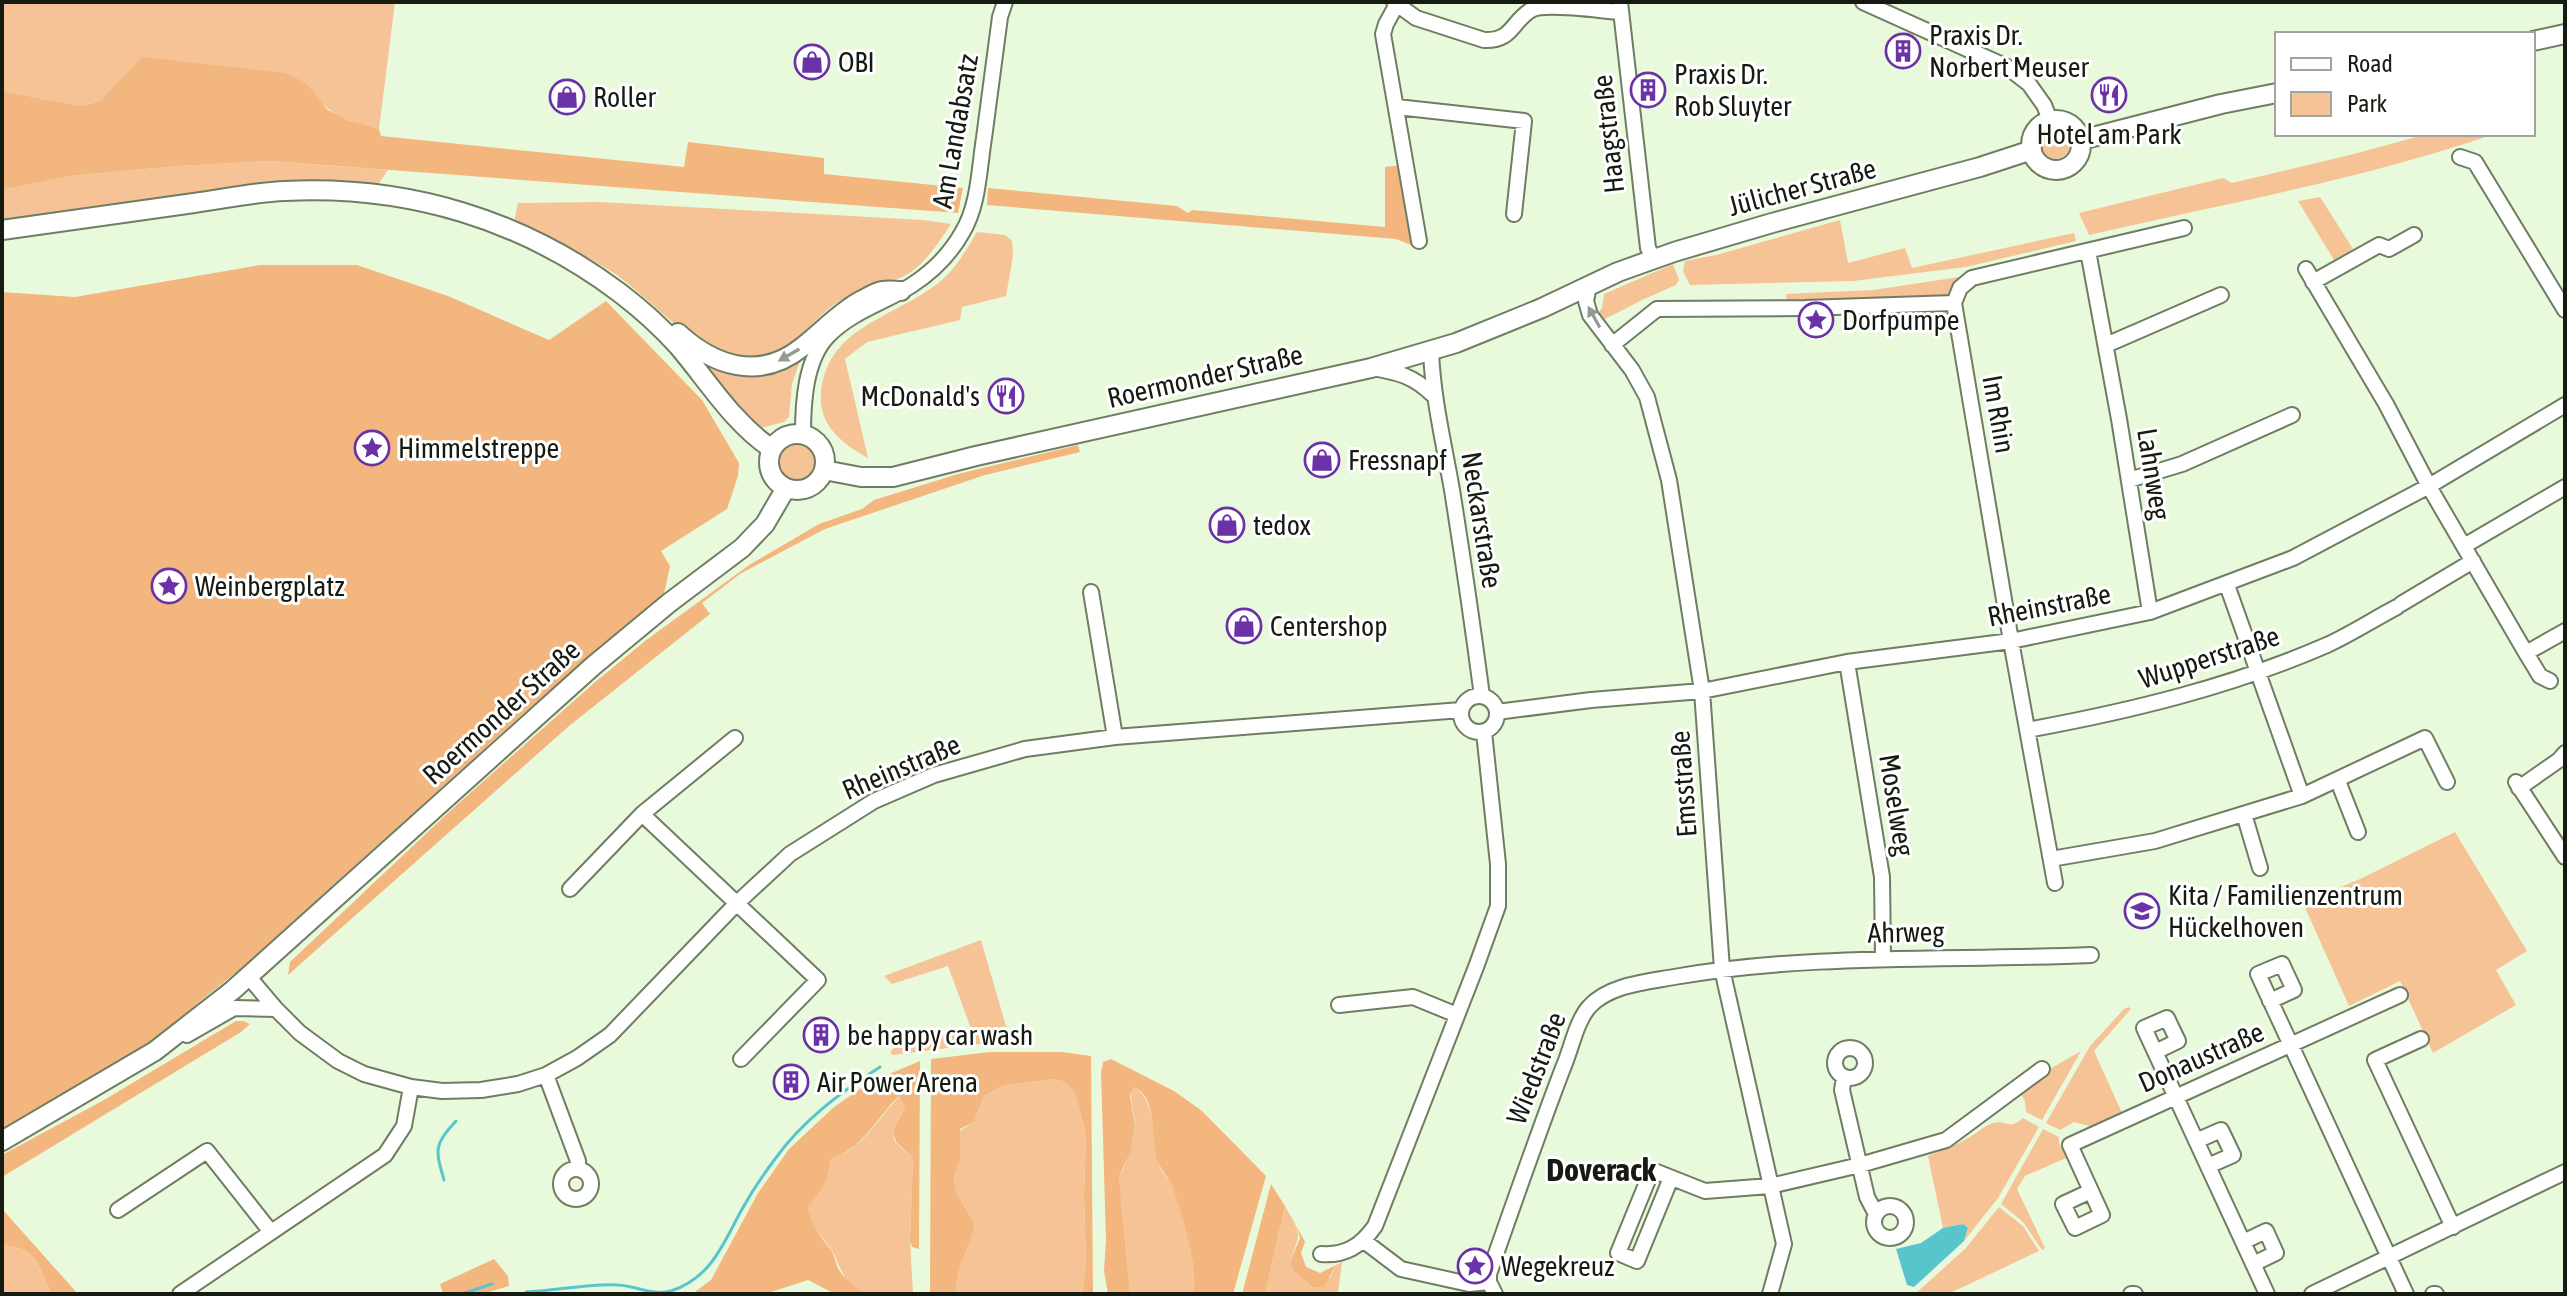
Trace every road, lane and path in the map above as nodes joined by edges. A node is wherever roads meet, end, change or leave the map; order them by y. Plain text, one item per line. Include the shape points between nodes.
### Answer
1 (1005, 2) edge
2 (1863, 2) edge
3 (1396, 3) edge
4 (1621, 7) edge
5 (2565, 34) edge
6 (2535, 41) edge
7 (2275, 93) edge
8 (1397, 107) junction
9 (2050, 120) junction
10 (2081, 140) junction
11 (2032, 150) junction
12 (2460, 157) dead end
13 (1514, 214) dead end
14 (2184, 228) dead end
15 (2, 230) edge
16 (2414, 235) dead end
17 (1419, 241) dead end
18 (2088, 251) junction
19 (1654, 259) junction
20 (581, 265) junction
21 (1589, 286) junction
22 (901, 291) junction
23 (2221, 295) dead end
24 (1954, 303) junction
25 (2565, 310) edge
26 (1612, 345) junction
27 (2106, 345) junction
28 (1431, 352) junction
29 (1371, 368) junction
30 (1433, 395) junction
31 (2564, 408) edge
32 (2292, 415) dead end
33 (803, 434) junction
34 (772, 449) junction
35 (824, 470) junction
36 (2129, 480) junction
37 (2429, 486) junction
38 (2565, 487) edge
39 (786, 488) junction
40 (2464, 546) junction
41 (2473, 561) junction
42 (2227, 585) junction
43 (1091, 592) dead end
44 (2150, 612) junction
45 (2565, 631) edge
46 (2011, 641) junction
47 (2526, 653) junction
48 (1847, 662) junction
49 (2257, 672) junction
50 (2550, 681) dead end
51 (1702, 691) junction
52 (1482, 696) junction
53 (1461, 710) junction
54 (1497, 712) junction
55 (2027, 730) junction
56 (1484, 732) junction
57 (1115, 737) junction
58 (735, 738) dead end
59 (2565, 753) edge
60 (2338, 781) junction
61 (2447, 782) dead end
62 (2302, 796) junction
63 (642, 814) junction
64 (2244, 814) junction
65 (2358, 832) dead end
66 (2565, 857) edge
67 (2051, 859) junction
68 (2260, 868) dead end
69 (2055, 883) dead end
70 (570, 889) dead end
71 (736, 904) junction
72 (2091, 955) dead end
73 (1883, 957) junction
74 (1722, 969) junction
75 (248, 976) junction
76 (2400, 995) dead end
77 (2270, 1001) dead end
78 (1339, 1005) dead end
79 (276, 1009) junction
80 (1457, 1015) junction
81 (2421, 1039) dead end
82 (2291, 1045) junction
83 (155, 1051) junction
84 (2155, 1052) dead end
85 (741, 1059) dead end
86 (2042, 1069) dead end
87 (546, 1075) junction
88 (1844, 1077) dead end
89 (411, 1087) junction
90 (2176, 1098) junction
91 (2, 1141) edge
92 (2196, 1141) junction
93 (1860, 1165) junction
94 (2208, 1166) junction
95 (578, 1169) dead end
96 (2565, 1172) edge
97 (1671, 1178) junction
98 (1770, 1186) junction
99 (2091, 1191) dead end
100 (118, 1210) dead end
101 (1876, 1214) dead end
102 (2453, 1227) junction
103 (271, 1232) junction
104 (1364, 1241) junction
105 (2243, 1242) junction
106 (1321, 1254) dead end
107 (2389, 1257) junction
108 (2253, 1264) junction
109 (1492, 1288) edge
110 (180, 1294) edge
111 (1770, 1294) edge
112 (2267, 1294) edge
113 (2312, 1294) edge
114 (2406, 1294) edge

1 - 22 street, Am Landabsatz via 976,193 964,230 933,269
2 - 9 street via 2007,67 2029,84
3 - 4 street via 1416,18 1484,40 1503,38 1530,10 1543,6
3 - 8 street via 1383,34
4 - 19 street, Haagstraße via 1648,248
5 - 6 main road
7 - 10 main road
8 - 13 street via 1524,121
8 - 17 street
9 - 10 main road via 2072,125
9 - 11 main road via 2034,132
10 - 11 main road via 2077,159 2061,169 2042,166
11 - 19 main road, Jülicher Straße
12 - 25 street via 2475,162
14 - 18 street
15 - 20 main road via 284,191 373,193 466,211
16 - 37 street via 2310,276
18 - 24 street via 1972,278
18 - 27 street, Lahnweg
19 - 21 main road, Jülicher Straße
22 -> 20 main road via 881,291 847,308 778,362 754,367 727,364 702,353 633,292 599,269
20 - 34 main road via 657,324 731,411
26 -> 21 street, Emsstraße via 1590,315
21 - 28 main road, Roermonder Straße
22 - 33 street, Am Landabsatz via 861,311 827,337 811,368
23 - 27 street
24 - 26 street via 1657,309
24 - 46 street, Im Rhin
26 - 51 street, Emsstraße via 1647,397 1669,480
27 - 36 street, Lahnweg
28 - 29 main road, Roermonder Straße
28 - 30 street, Neckarstraße
29 - 30 street via 1416,380
29 - 35 main road, Roermonder Straße via 893,477
30 - 52 street, Neckarstraße
31 - 37 street, Rheinstraße
32 - 36 street via 2182,464
33 - 34 main road via 785,436
33 - 35 main road via 819,444
34 - 39 main road via 769,467
35 - 39 main road via 805,489
36 - 44 street, Lahnweg
37 - 40 street
37 - 42 street, Rheinstraße via 2293,558
38 - 40 street
39 - 75 main road, Roermonder Straße via 765,524 742,548 593,666
40 - 41 street
41 - 47 street
41 - 49 street, Wupperstraße via 2329,644
42 - 44 street, Rheinstraße
42 - 49 street
43 - 57 street
44 - 46 street, Rheinstraße
45 - 47 street
46 - 48 street, Rheinstraße
46 - 55 street, Im Rhin
47 - 50 street via 2540,676
48 - 51 street, Rheinstraße
48 - 73 street, Moselweg via 1882,877
49 - 55 street, Wupperstraße via 2177,698
49 - 62 street
51 - 54 street, Rheinstraße
51 - 74 street, Emsstraße
52 - 53 street, Rheinstraße via 1471,698
52 - 54 street
53 - 56 street via 1465,726
53 - 57 street, Rheinstraße
54 - 56 street via 1494,724
55 - 67 street, Im Rhin
56 - 80 street via 1498,906
57 - 71 street, Rheinstraße via 1025,749 895,791 790,854
58 - 63 street
59 - 66 street via 2518,785
60 - 61 street via 2425,738
60 - 62 street
60 - 65 street
62 - 64 street
63 - 70 street
63 - 71 street
64 - 67 street via 2155,841
64 - 68 street
67 - 69 street, Im Rhin
71 - 85 street via 818,980
71 - 87 street, Rheinstraße via 610,1035
72 - 73 street, Ahrweg
73 - 74 street, Ahrweg
74 - 98 street, Emsstraße
74 - 109 street, Wiedstraße via 1635,984 1612,992 1586,1011 1489,1274
75 - 79 street, Rheinstraße
75 - 83 main road, Roermonder Straße
76 - 82 street, Donaustraße
77 - 82 street
78 - 80 street via 1413,997
79 - 83 street via 234,1008
79 - 89 street, Rheinstraße via 338,1061
80 - 104 street via 1375,1226
81 - 102 street via 2375,1060
82 - 90 street, Donaustraße
82 - 107 street
83 - 91 main road, Roermonder Straße
84 - 90 street
86 - 93 street via 1946,1140
87 - 89 street, Rheinstraße via 481,1090
87 - 95 street
88 - 93 street via 1842,1090
89 - 103 street via 404,1126 385,1155
90 - 92 street
90 - 99 street, Donaustraße via 2070,1145
92 - 94 street
92 - 94 street via 2221,1130 2233,1155
93 - 98 street
93 - 101 street
94 - 105 street
96 - 102 street
97 - 97 street via 1652,1170 1618,1253 1637,1261
97 - 98 street via 1705,1191
98 - 111 street, Emsstraße via 1784,1244
100 - 103 street via 207,1151
102 - 107 street
103 - 110 street
104 - 106 street via 1351,1250
104 - 109 street via 1401,1269
105 - 108 street
105 - 108 street via 2266,1231 2276,1253
107 - 113 street
107 - 114 street
108 - 112 street

